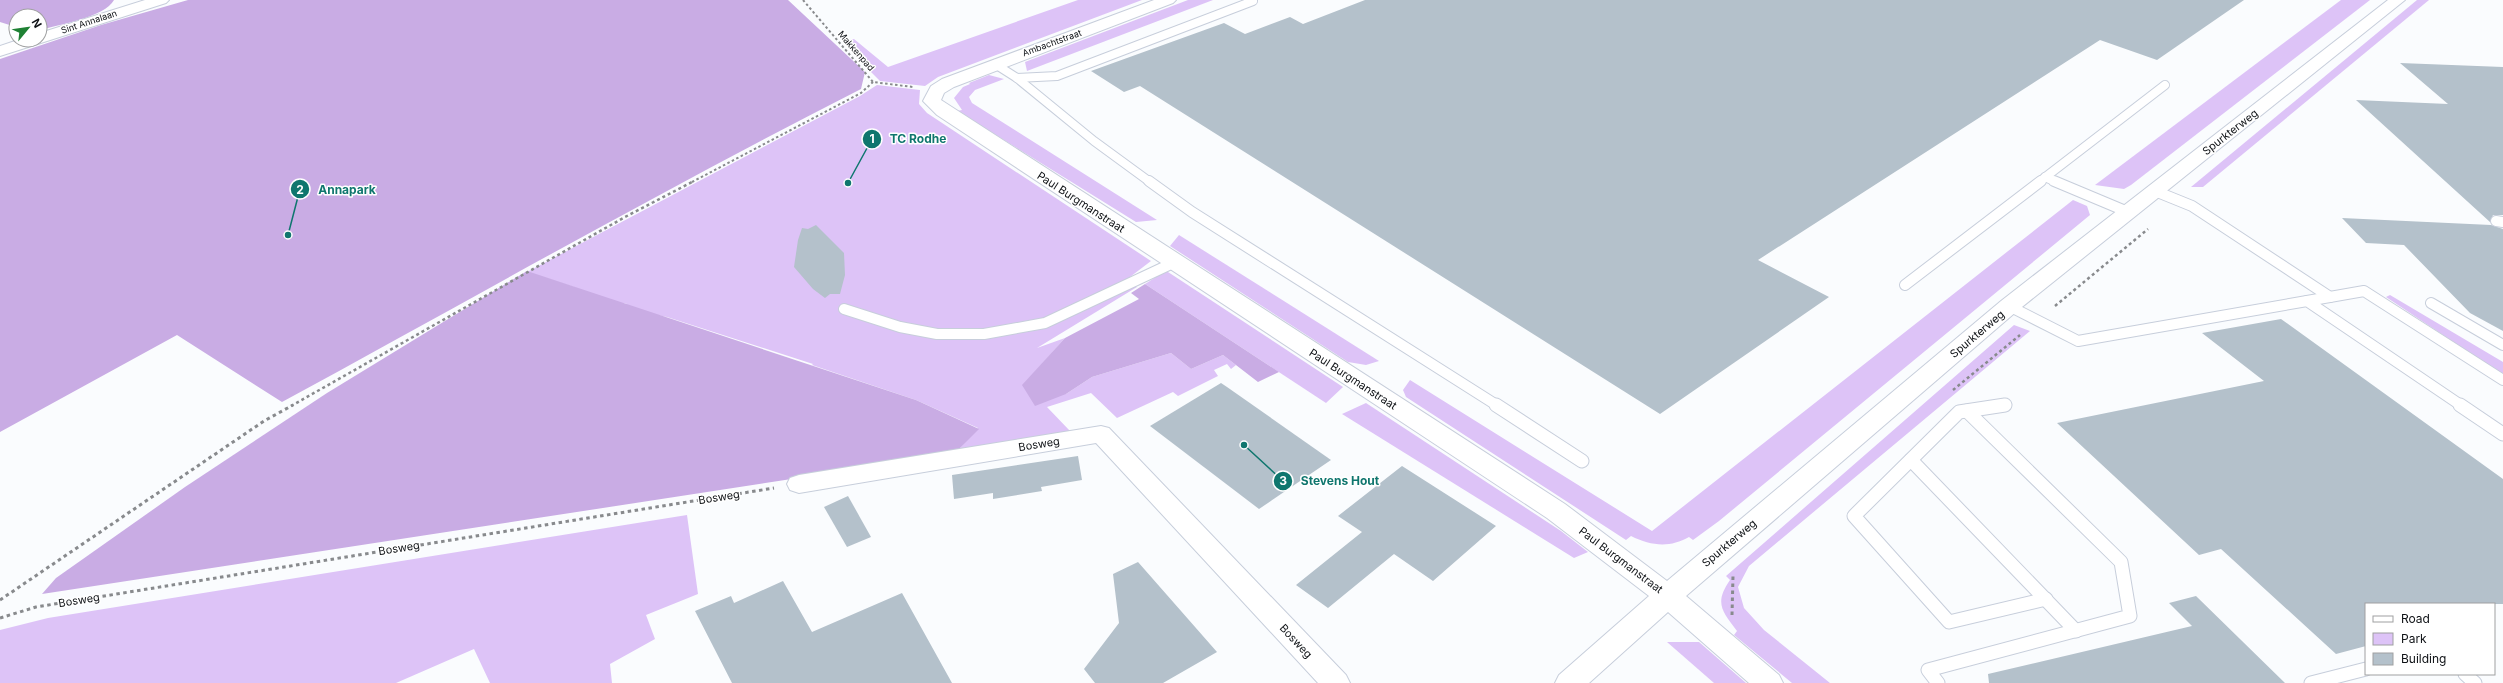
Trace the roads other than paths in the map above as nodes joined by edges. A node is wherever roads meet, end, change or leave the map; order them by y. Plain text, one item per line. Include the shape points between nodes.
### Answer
1 (1168, 0) edge
2 (2397, 0) edge
3 (154, 1) edge
4 (1253, 1) edge
5 (48, 35) edge
6 (995, 64) junction
7 (1017, 78) junction
8 (2165, 85) dead end
9 (937, 90) joint
10 (2045, 177) junction
11 (2155, 191) junction
12 (2128, 212) junction
13 (1173, 263) junction
14 (1905, 285) dead end
15 (2330, 297) junction
16 (2307, 301) junction
17 (2431, 303) dead end
18 (2009, 306) junction
19 (844, 309) dead end
20 (2503, 346) edge
21 (2503, 380) edge
22 (2004, 406) dead end
23 (1967, 411) junction
24 (2503, 434) edge
25 (1911, 460) junction
26 (1582, 461) dead end
27 (799, 484) road end
28 (1668, 596) junction
29 (2046, 599) junction
30 (2076, 631) junction
31 (2365, 669) edge
32 (2466, 675) edge
33 (1336, 683) edge
34 (1569, 683) edge
35 (1769, 683) edge
36 (1938, 683) edge
37 (2311, 683) edge
38 (2475, 683) edge

1 - 6 street, Ambachtstraat
2 - 11 street, Spurkterweg
3 - 5 street, Sint Annalaan
4 - 7 lane via 1056,76
6 - 7 lane
6 - 9 street, Ambachtstraat
7 - 26 lane via 1094,142 1192,212 1409,348
8 - 10 lane
9 - 13 street, Paul Burgmanstraat via 932,101 943,111
10 - 12 lane
10 - 14 lane
11 - 12 street, Spurkterweg
11 - 15 lane via 2192,206
12 - 18 street, Spurkterweg
13 - 19 lane via 1045,323 984,334 937,334 900,327
13 - 28 street, Paul Burgmanstraat via 1556,511
15 - 16 lane
15 - 21 lane via 2364,291
16 - 18 lane via 2078,341
16 - 24 lane
17 - 20 lane
18 - 28 street, Spurkterweg
22 - 23 lane
23 - 25 lane via 1959,412
23 - 30 lane via 2121,562 2130,616
25 - 29 lane
25 - 29 lane via 1854,516 1949,622
27 - 33 street, Bosweg via 1101,434
28 - 34 street, Spurkterweg
28 - 35 street, Paul Burgmanstraat
29 - 30 lane
30 - 36 lane via 1928,670
31 - 37 lane
32 - 38 lane

